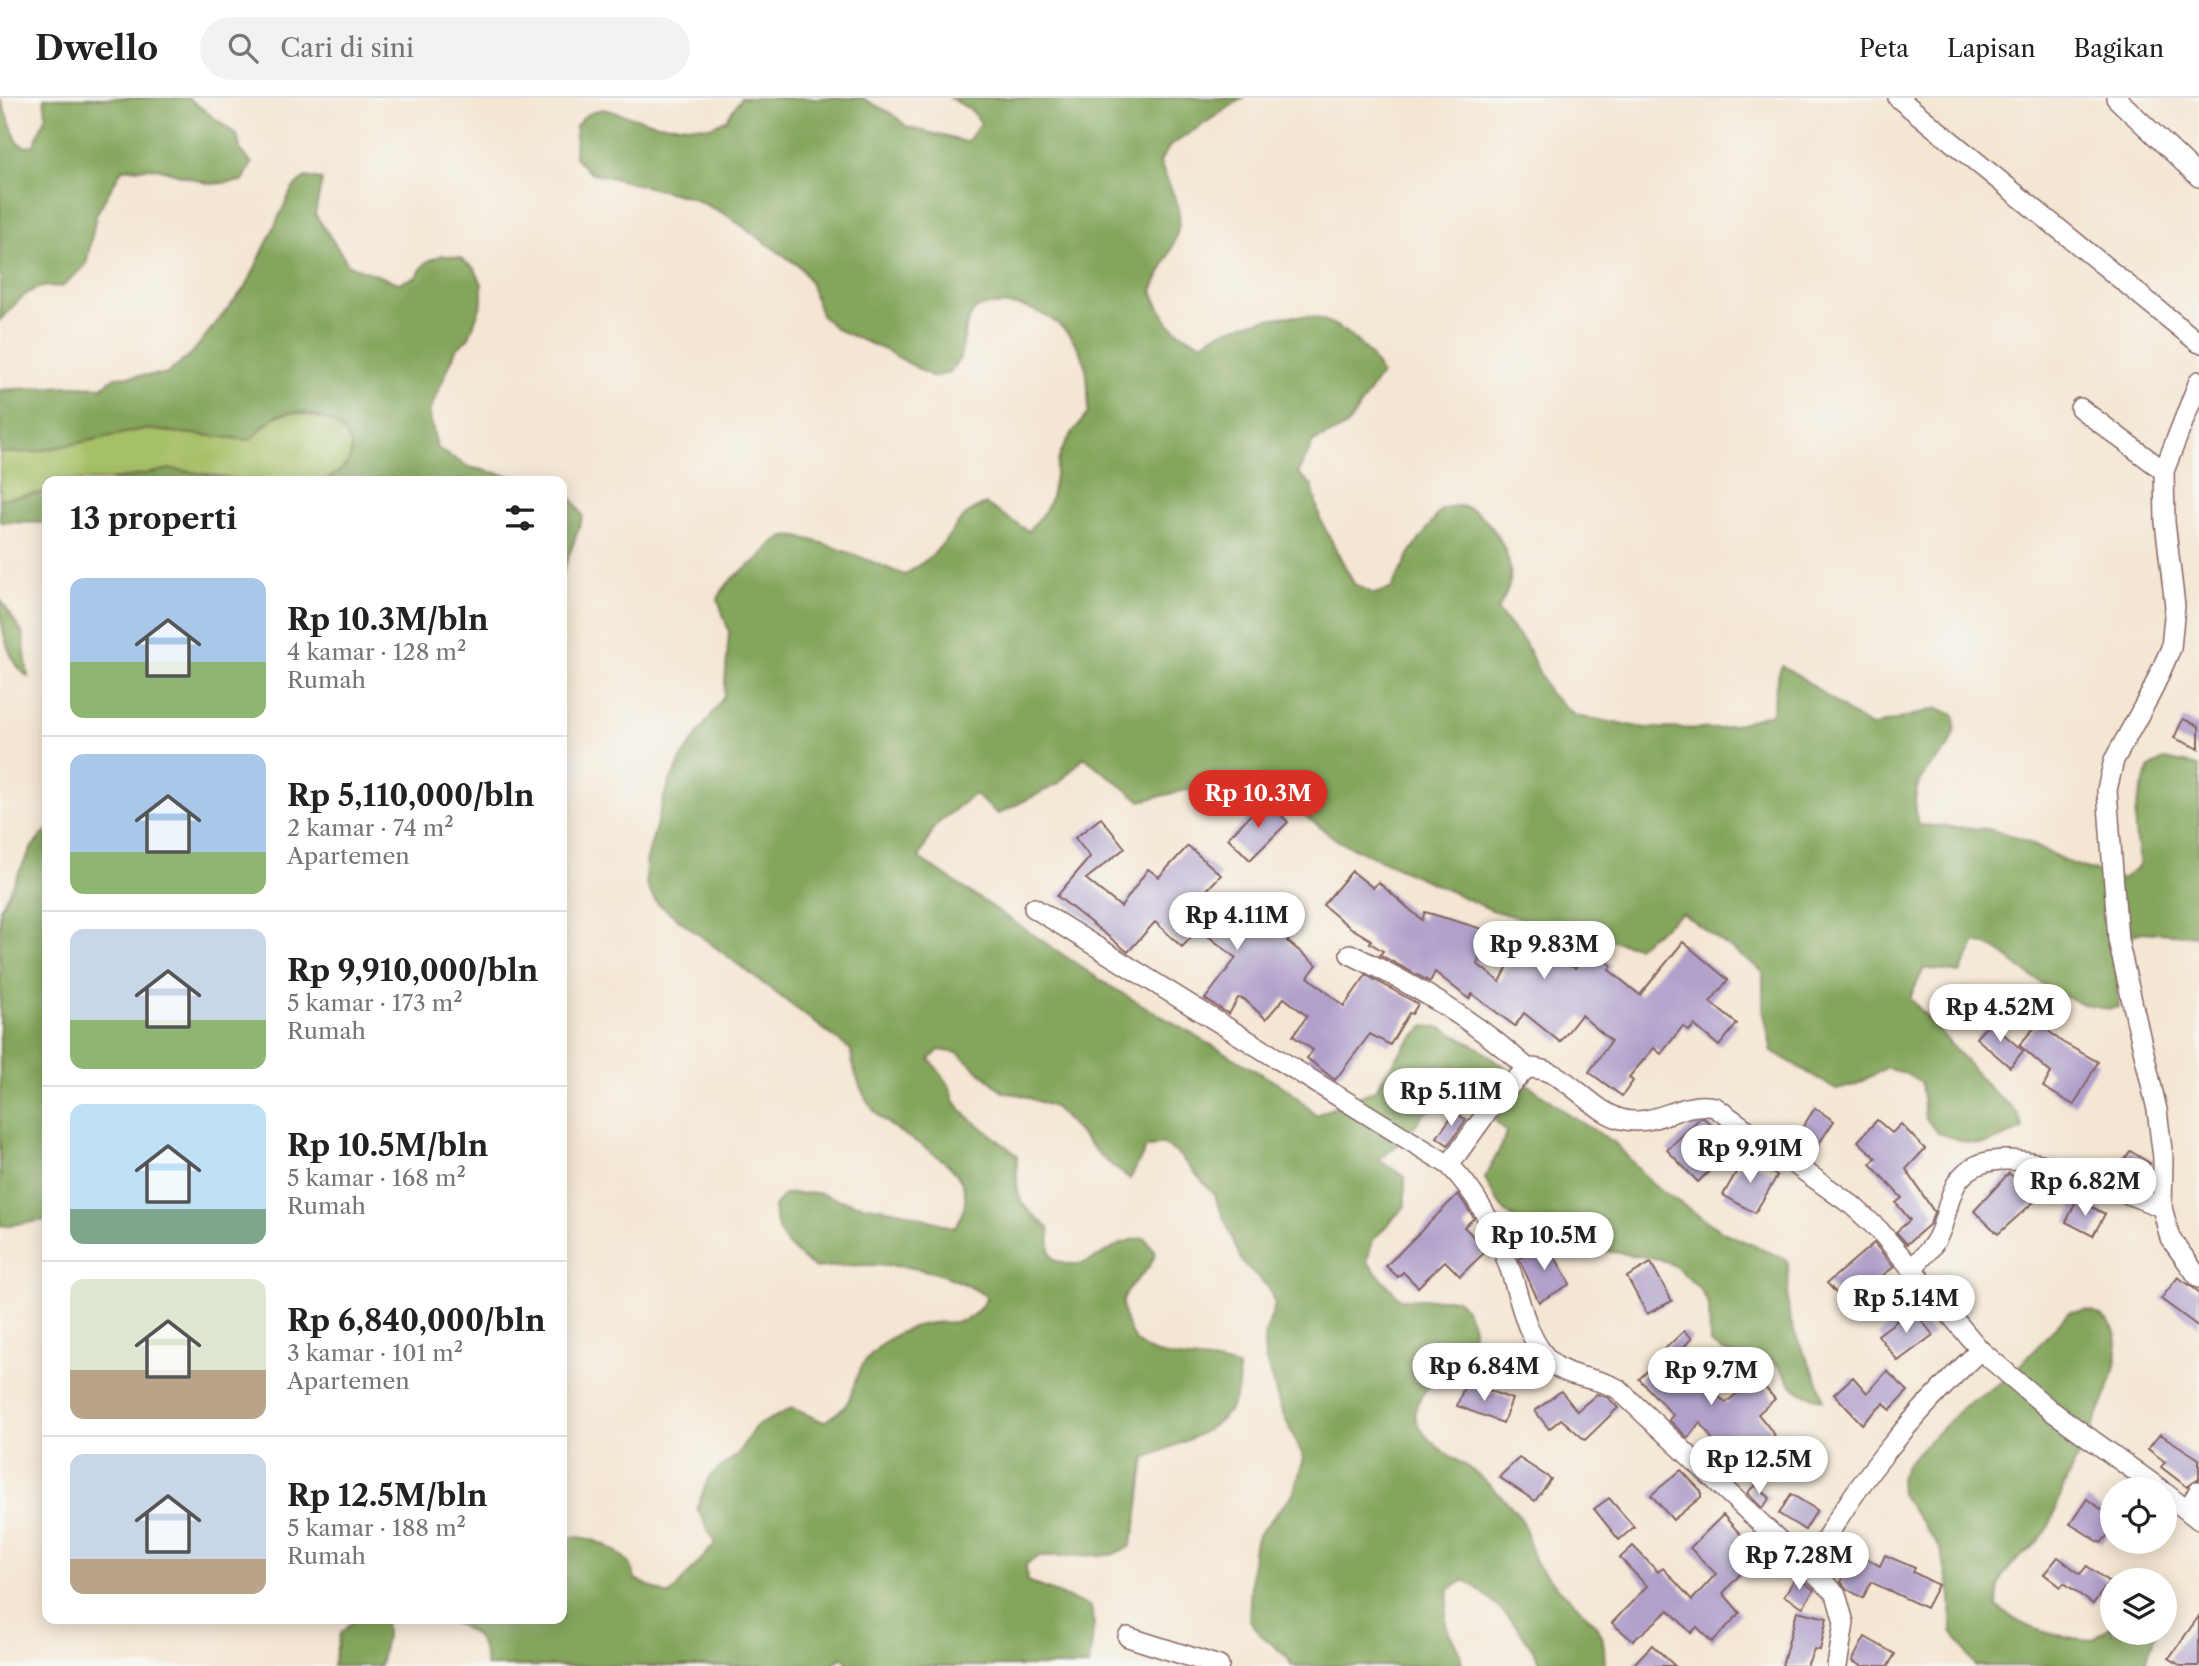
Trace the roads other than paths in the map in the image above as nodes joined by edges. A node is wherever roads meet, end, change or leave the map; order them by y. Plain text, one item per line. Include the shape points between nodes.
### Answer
1 (1898, 98) edge
2 (2116, 98) edge
3 (2199, 177) edge
4 (2199, 343) edge
5 (2199, 381) edge
6 (2080, 408) dead end
7 (2164, 471) junction
8 (1034, 908) dead end
9 (1350, 954) dead end
10 (1527, 1068) junction
11 (1449, 1165) junction
12 (2162, 1207) junction
13 (1912, 1269) junction
14 (2199, 1278) edge
15 (1980, 1349) junction
16 (2143, 1477) edge
17 (2199, 1491) edge
18 (2177, 1502) edge
19 (2193, 1514) edge
20 (1810, 1566) junction
21 (1128, 1637) dead end
22 (1219, 1666) edge
23 (1837, 1666) edge

1 - 4 street
2 - 3 street
5 - 7 street
6 - 7 street
7 - 12 street via 2175,626 2171,648 2151,693 2114,760 2107,790 2118,940 2157,1110 2163,1158
8 - 11 street
9 - 10 street via 1451,1007 1488,1032
10 - 11 street via 1496,1100
10 - 13 street via 1545,1070 1621,1119 1640,1121 1703,1104 1726,1112 1853,1206
11 - 20 street via 1468,1184 1485,1213 1544,1354 1567,1373 1618,1389
12 - 13 street via 2025,1160 1993,1158 1959,1179 1936,1240
12 - 14 street via 2170,1238
13 - 15 street
15 - 16 street via 2049,1409
15 - 20 street via 1939,1388 1866,1475
17 - 19 street
18 - 19 street
20 - 23 street via 1836,1594 1842,1608
21 - 22 street

